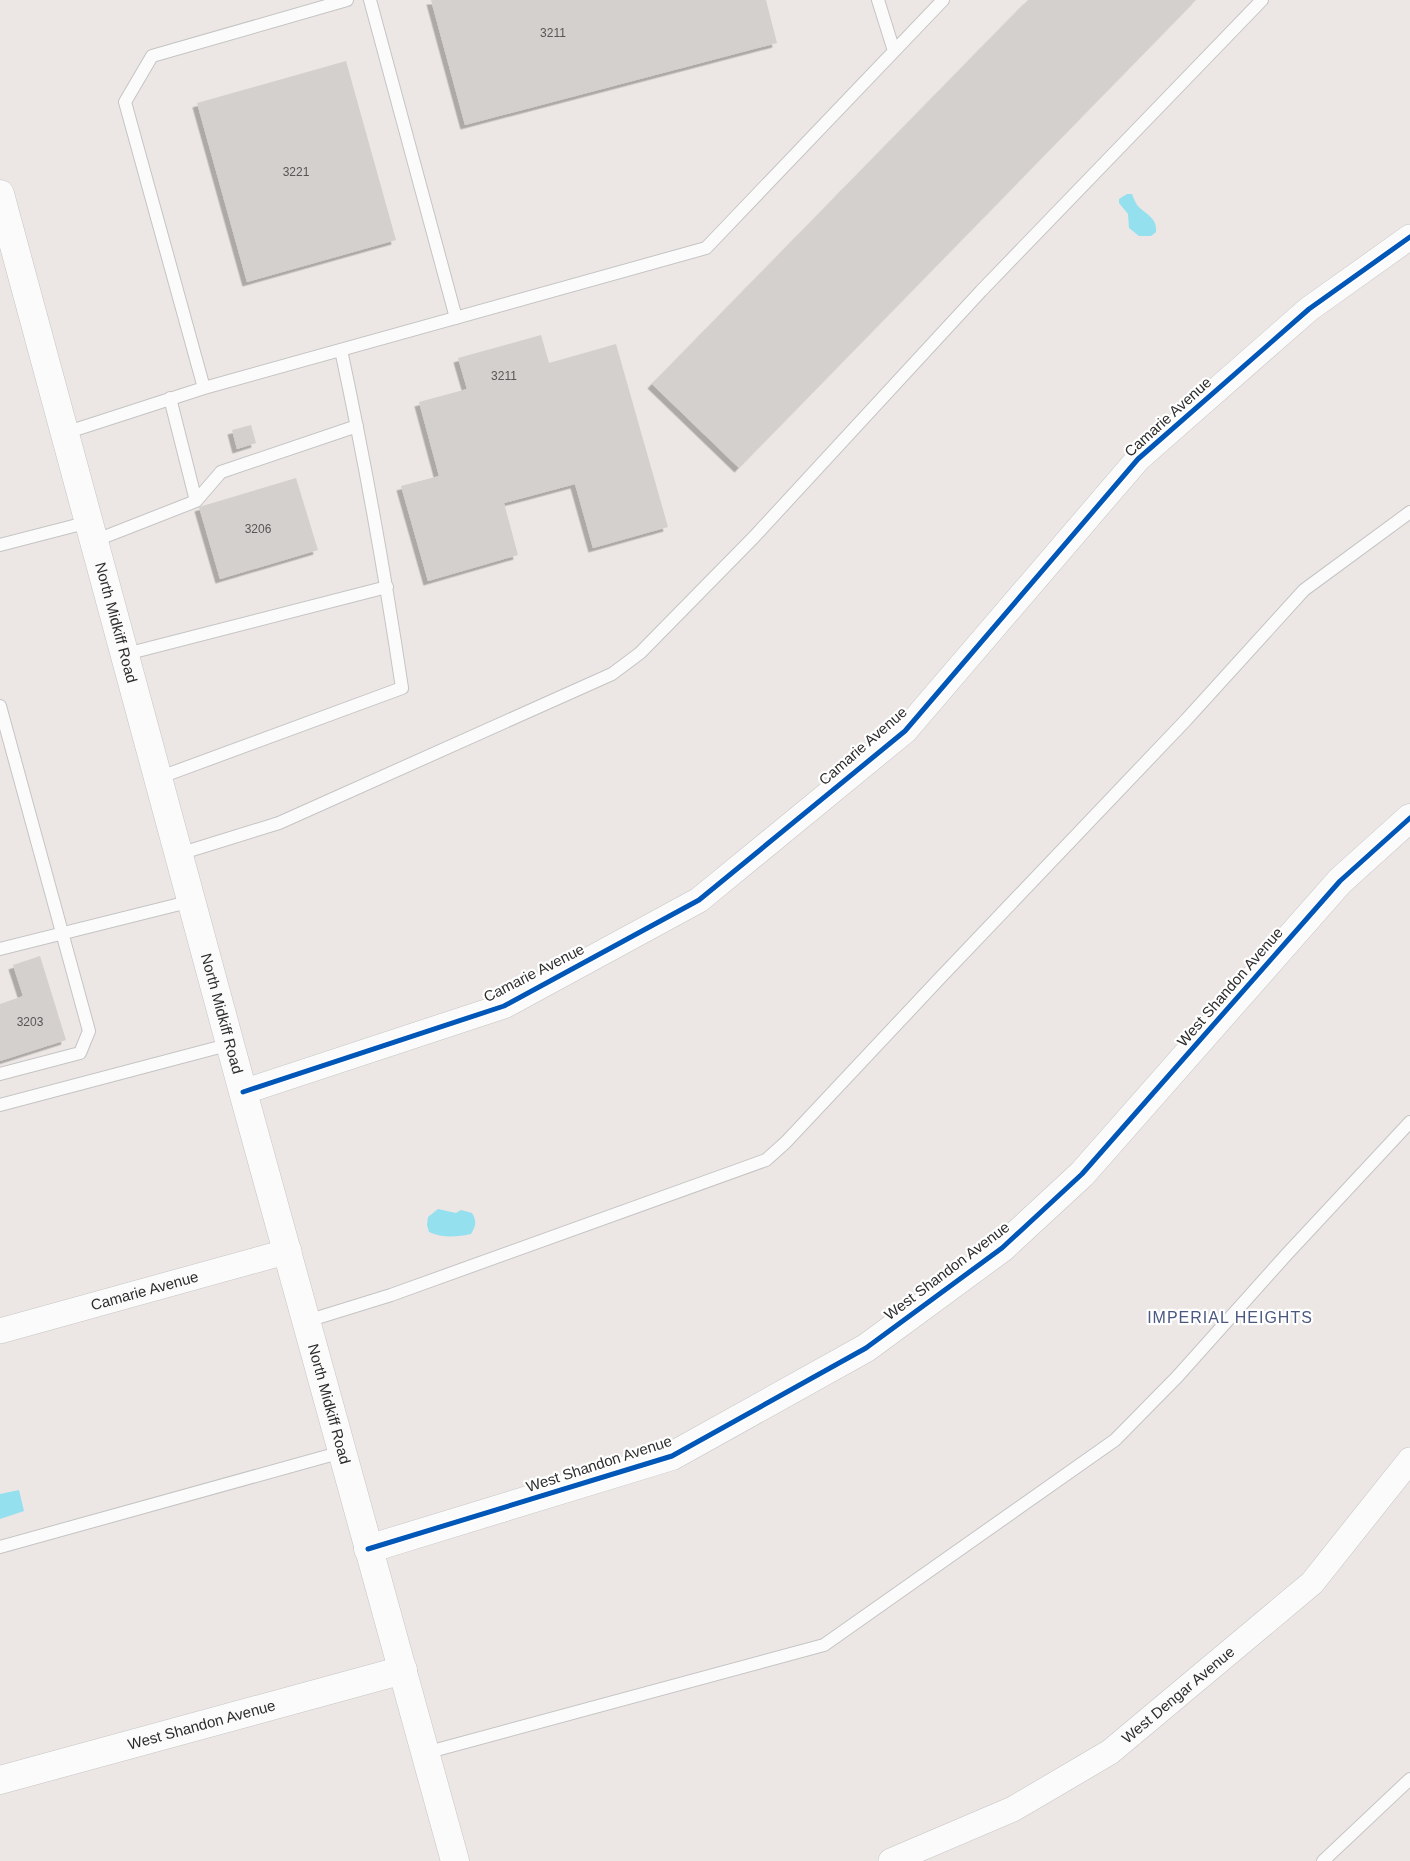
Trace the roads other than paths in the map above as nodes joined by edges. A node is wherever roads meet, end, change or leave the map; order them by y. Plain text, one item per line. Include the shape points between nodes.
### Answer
1 (347, 0) edge
2 (370, 0) edge
3 (878, 0) edge
4 (943, 0) edge
5 (1262, 0) edge
6 (894, 51) junction
7 (0, 194) edge
8 (5, 233) edge
9 (1410, 237) edge
10 (456, 318) junction
11 (340, 350) junction
12 (204, 388) junction
13 (170, 398) junction
14 (358, 426) junction
15 (65, 433) junction
16 (196, 501) junction
17 (1410, 512) edge
18 (91, 532) junction
19 (0, 545) edge
20 (387, 586) junction
21 (126, 654) junction
22 (0, 706) edge
23 (158, 778) junction
24 (1410, 818) edge
25 (179, 854) junction
26 (192, 901) junction
27 (62, 934) junction
28 (0, 949) edge
29 (230, 1044) junction
30 (0, 1074) edge
31 (243, 1092) junction
32 (0, 1105) edge
33 (1410, 1122) edge
34 (288, 1251) junction
35 (307, 1321) junction
36 (0, 1331) edge
37 (342, 1452) junction
38 (1410, 1460) edge
39 (0, 1547) edge
40 (368, 1549) junction
41 (403, 1670) junction
42 (426, 1753) junction
43 (1410, 1779) edge
44 (0, 1780) edge
45 (455, 1861) edge
46 (891, 1861) edge
47 (1323, 1861) edge

1 - 12 lane via 152,56 125,102
2 - 10 lane
3 - 6 lane
4 - 6 lane
5 - 25 lane via 981,291 760,530 640,654 612,674 279,823
6 - 10 lane via 706,248
7 - 8 main road, North Midkiff Road
8 - 15 main road, North Midkiff Road
9 - 31 street, Camarie Avenue via 1309,309 1138,459 905,731 699,900 504,1006
10 - 11 lane
11 - 12 lane
11 - 14 lane
12 - 13 lane
13 - 15 lane
13 - 16 lane
14 - 16 lane via 221,472
14 - 20 lane
15 - 18 main road, North Midkiff Road
16 - 18 lane
17 - 35 lane via 1304,590 1186,720 766,1160 391,1295
18 - 19 lane
18 - 21 main road, North Midkiff Road
20 - 21 lane
20 - 23 lane via 402,688
21 - 23 main road, North Midkiff Road
22 - 27 lane
23 - 25 main road, North Midkiff Road
24 - 40 main road, West Shandon Avenue via 1340,881 1082,1174 1002,1248 866,1348 672,1456
25 - 26 main road, North Midkiff Road
26 - 27 lane
26 - 29 main road, North Midkiff Road
27 - 28 lane
27 - 30 lane via 89,1031 80,1053
29 - 31 main road, North Midkiff Road
29 - 32 lane
31 - 34 main road, North Midkiff Road
33 - 42 lane via 1177,1377 1115,1440 824,1645
34 - 35 main road, North Midkiff Road
34 - 36 street, Camarie Avenue
35 - 37 main road, North Midkiff Road
37 - 39 lane
37 - 40 main road, North Midkiff Road
38 - 46 street, West Dengar Avenue via 1312,1583 1110,1752 1012,1809
40 - 41 main road, North Midkiff Road
41 - 42 main road, North Midkiff Road
41 - 44 main road, West Shandon Avenue
42 - 45 main road, North Midkiff Road
43 - 47 lane

